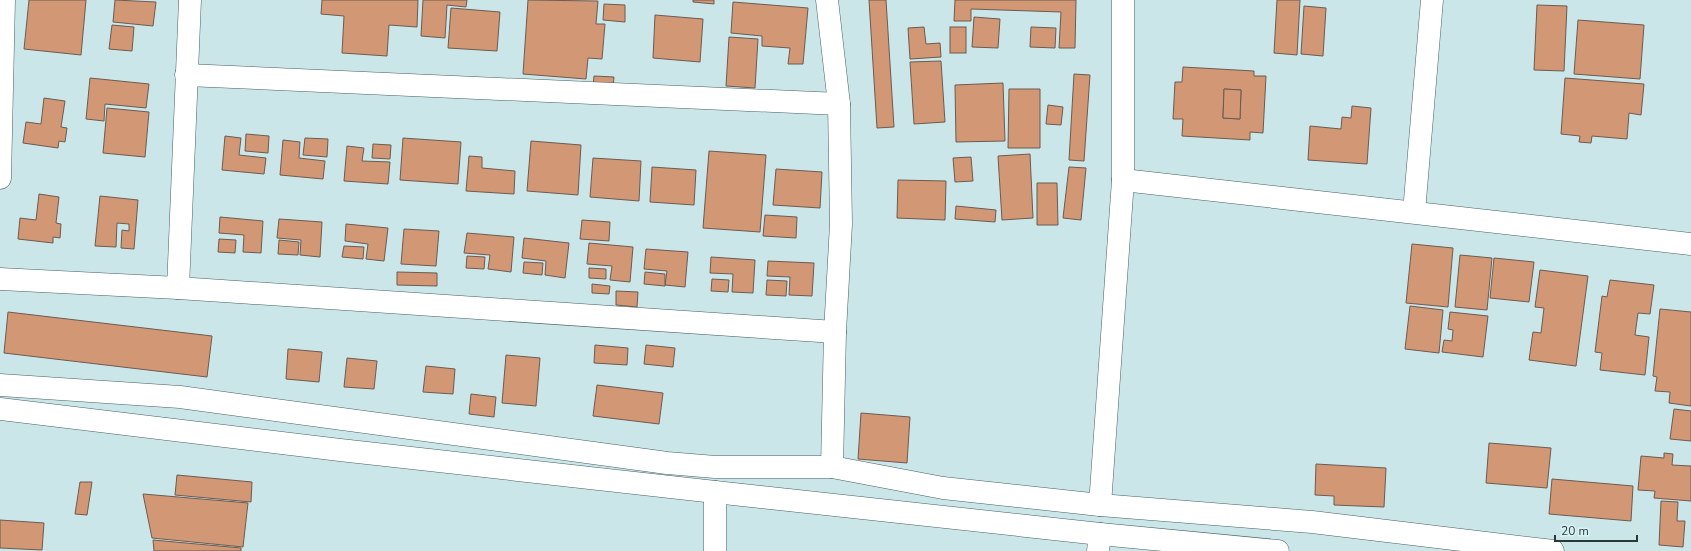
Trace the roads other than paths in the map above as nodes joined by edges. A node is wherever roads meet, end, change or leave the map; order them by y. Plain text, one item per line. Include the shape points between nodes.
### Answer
1 (4, 0) edge
2 (190, 0) edge
3 (827, 0) edge
4 (1123, 0) edge
5 (1432, 0) edge
6 (186, 75) junction
7 (1, 80) edge
8 (839, 104) junction
9 (0, 178) edge
10 (1123, 180) junction
11 (1414, 212) junction
12 (1691, 244) edge
13 (0, 279) edge
14 (178, 288) junction
15 (835, 332) junction
16 (0, 385) edge
17 (0, 409) edge
18 (832, 468) junction
19 (714, 492) junction
20 (1100, 505) junction
21 (1099, 542) edge
22 (715, 551) edge
23 (1278, 551) edge
24 (1553, 551) edge

1 - 7 street
2 - 6 street
3 - 8 street
4 - 10 street
5 - 11 street
6 - 8 street
6 - 14 street
7 - 9 street
8 - 15 street via 841,224
10 - 11 street
10 - 20 street
11 - 12 street
13 - 14 street
14 - 15 street
15 - 18 street
16 - 18 street via 180,397 667,463 715,467
17 - 19 street
18 - 20 street via 943,488
19 - 21 street
19 - 22 street
20 - 24 street via 1312,522
21 - 23 street

